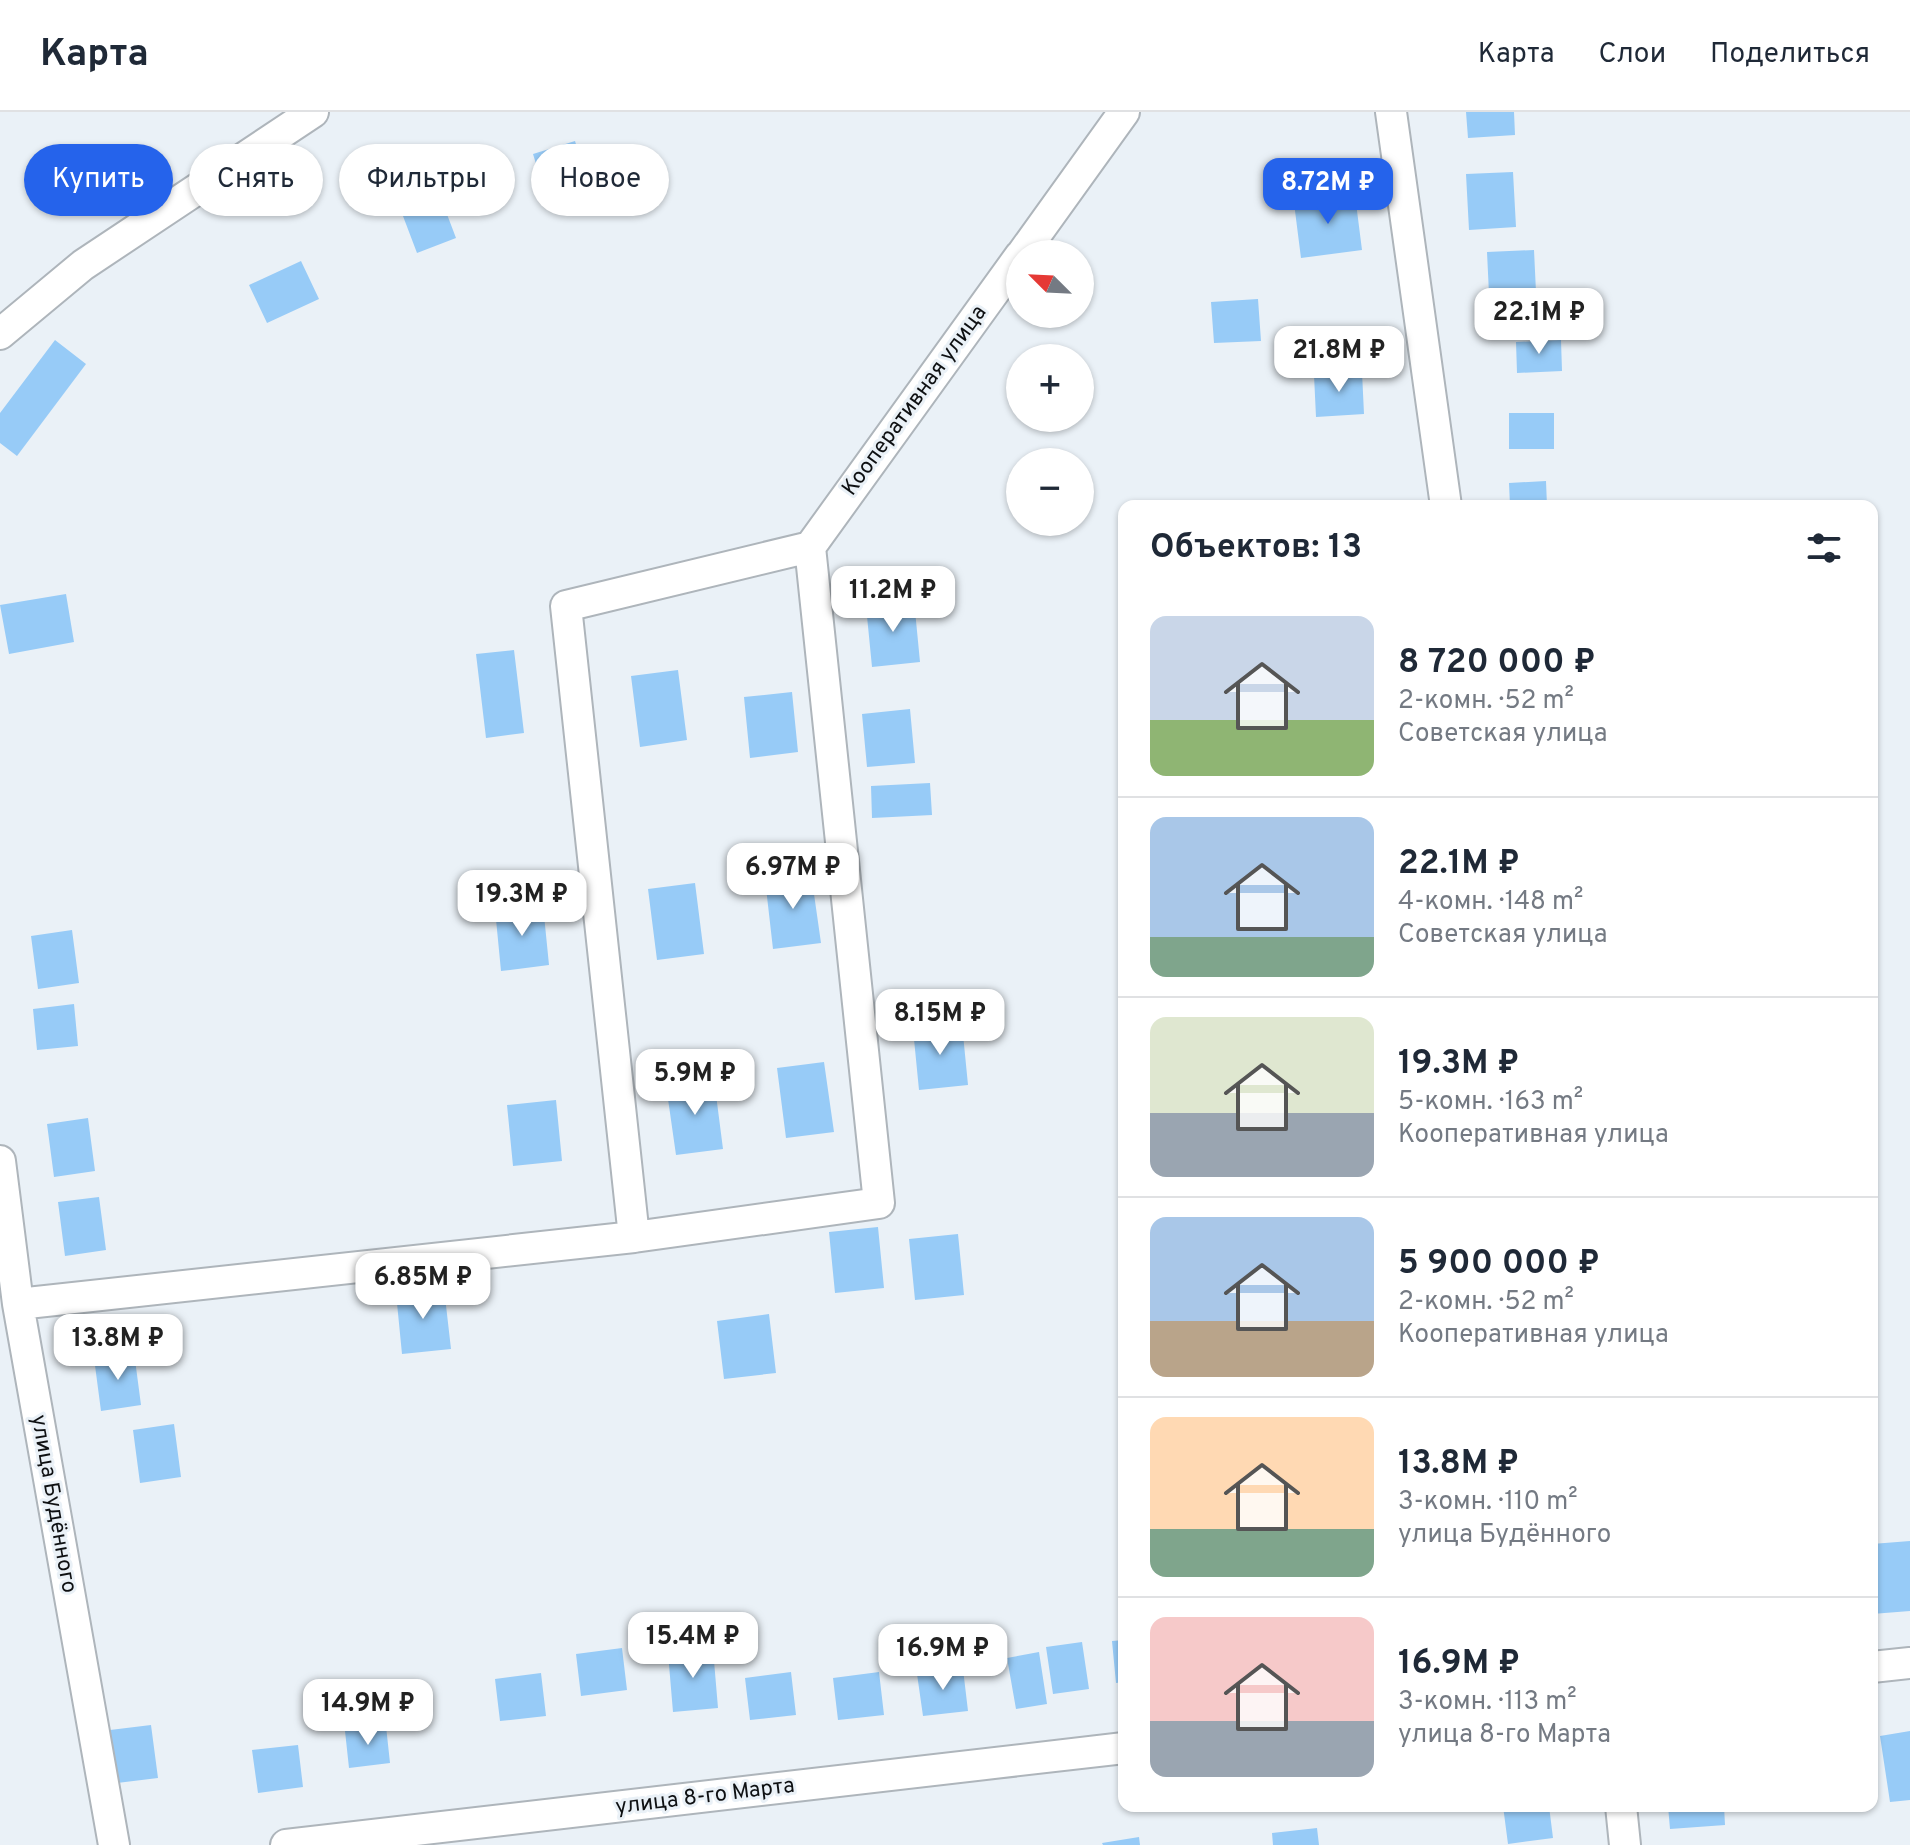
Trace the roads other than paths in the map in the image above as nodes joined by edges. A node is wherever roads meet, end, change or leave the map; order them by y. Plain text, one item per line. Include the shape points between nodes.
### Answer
1 (313, 112) edge
2 (1124, 112) edge
3 (1391, 112) edge
4 (1032, 240) edge
5 (1006, 276) edge
6 (0, 334) edge
7 (1445, 500) edge
8 (810, 547) junction
9 (0, 1161) edge
10 (634, 1237) junction
11 (18, 1304) junction
12 (1910, 1663) edge
13 (1878, 1666) edge
14 (1118, 1749) edge
15 (1622, 1812) edge
16 (114, 1845) edge
17 (286, 1845) edge
18 (1625, 1845) edge

1 - 6 street via 83,265
2 - 4 street, Кооперативная улица
3 - 7 street
5 - 8 street, Кооперативная улица
8 - 10 street via 566,606
8 - 10 street via 879,1203
9 - 11 street, улица Будённого
10 - 11 street
11 - 16 street, улица Будённого
12 - 13 street
14 - 17 street, улица 8-го Марта
15 - 18 street

